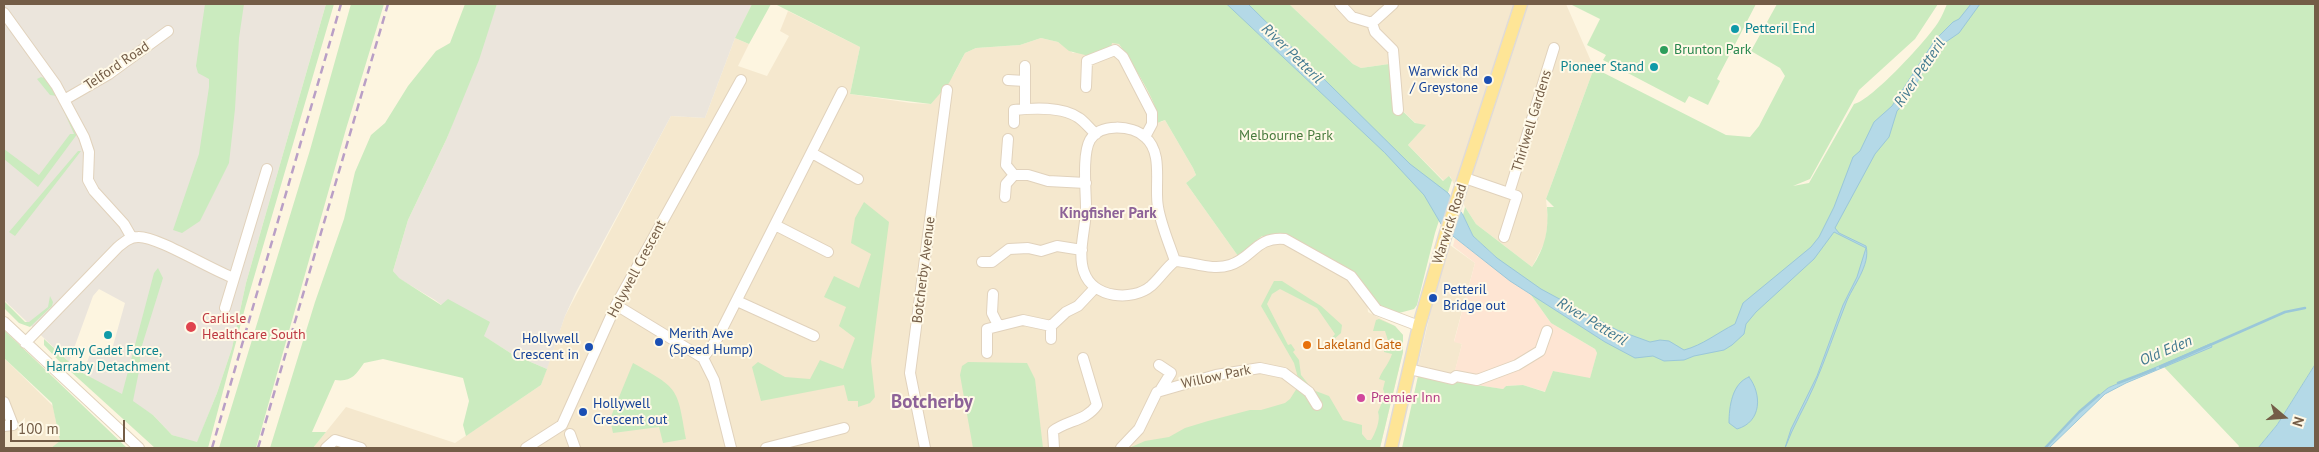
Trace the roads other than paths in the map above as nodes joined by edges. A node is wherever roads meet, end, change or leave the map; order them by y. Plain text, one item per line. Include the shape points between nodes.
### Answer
1 (1340, 4) edge
2 (1393, 4) edge
3 (1521, 4) edge
4 (4, 14) edge
5 (1372, 23) junction
6 (168, 31) dead end
7 (1554, 48) dead end
8 (1025, 66) dead end
9 (741, 80) dead end
10 (1008, 80) dead end
11 (1025, 81) junction
12 (1086, 87) dead end
13 (947, 90) dead end
14 (842, 92) dead end
15 (64, 100) junction
16 (1025, 109) junction
17 (1398, 110) dead end
18 (1014, 123) dead end
19 (1096, 134) junction
20 (1145, 137) junction
21 (1008, 139) dead end
22 (812, 152) junction
23 (267, 169) dead end
24 (1014, 175) junction
25 (1465, 178) junction
26 (858, 179) dead end
27 (1086, 184) junction
28 (1509, 193) junction
29 (1005, 197) dead end
30 (775, 225) junction
31 (1504, 237) dead end
32 (132, 238) junction
33 (1001, 241) dead end
34 (1082, 250) junction
35 (828, 252) dead end
36 (1006, 252) junction
37 (1175, 261) junction
38 (982, 262) dead end
39 (234, 278) junction
40 (1094, 289) junction
41 (993, 294) dead end
42 (737, 300) junction
43 (616, 306) junction
44 (225, 308) dead end
45 (4, 322) edge
46 (998, 325) junction
47 (1051, 326) junction
48 (1419, 326) junction
49 (1547, 332) dead end
50 (814, 336) dead end
51 (1051, 339) dead end
52 (25, 343) junction
53 (987, 353) dead end
54 (703, 358) junction
55 (1083, 358) dead end
56 (1159, 365) dead end
57 (1409, 368) junction
58 (1161, 389) junction
59 (4, 402) edge
60 (1317, 405) dead end
61 (4, 426) edge
62 (844, 428) dead end
63 (570, 434) dead end
64 (139, 448) edge
65 (326, 448) edge
66 (361, 448) edge
67 (526, 448) edge
68 (574, 448) edge
69 (731, 448) edge
70 (766, 448) edge
71 (925, 448) edge
72 (1054, 448) edge
73 (1121, 448) edge
74 (1391, 448) edge

1 - 5 street via 1352,17
2 - 5 street
3 - 25 main road, Warwick Road
4 - 15 street via 56,84
5 - 17 street via 1393,50
6 - 15 street, Telford Road via 109,74
7 - 28 street, Thirlwell Gardens
8 - 11 street
9 - 43 street, Holywell Crescent
10 - 11 street
11 - 16 street
12 - 20 street via 1087,61 1116,50 1123,57 1152,113 1152,124
13 - 71 street, Botcherby Avenue via 910,373
14 - 22 street
15 - 32 street via 87,144 88,180
16 - 18 street via 1014,110
16 - 19 street via 1066,111
19 - 20 street via 1111,127
19 - 27 street via 1090,140 1086,156
20 - 37 street via 1154,152 1158,206
21 - 24 street via 1006,165
22 - 26 street
22 - 30 street
23 - 39 street
24 - 27 street
24 - 29 street via 1006,184
25 - 28 street
25 - 48 main road, Warwick Road
27 - 34 street
28 - 31 street via 1517,196
30 - 35 street
30 - 42 street
32 - 39 street via 153,240
32 - 52 street via 118,247
33 - 36 street
34 - 36 street via 1057,246 1041,251 1028,248
34 - 40 street via 1084,272
36 - 38 street via 992,262
37 - 40 street via 1150,287 1130,295 1105,294
37 - 48 street via 1218,268 1238,262 1257,245 1274,238 1285,239 1351,276 1376,310
39 - 44 street
40 - 47 street
41 - 46 street via 992,313
42 - 50 street
42 - 54 street
43 - 54 street
43 - 67 street, Holywell Crescent via 562,425
45 - 52 street
46 - 47 street via 1023,320
46 - 53 street via 987,329
47 - 51 street
48 - 57 main road, Warwick Road
49 - 57 street via 1540,351 1517,366 1477,380 1456,376 1452,379
52 - 64 street
54 - 69 street via 714,380
55 - 72 street via 1098,405 1091,414 1053,431
56 - 58 street, Willow Park via 1171,372
57 - 74 main road, Warwick Road
58 - 60 street, Willow Park via 1245,369 1269,369 1301,385
58 - 73 street, Willow Park via 1134,436
59 - 61 street via 13,425
62 - 70 street
63 - 68 street
65 - 66 street via 335,440

